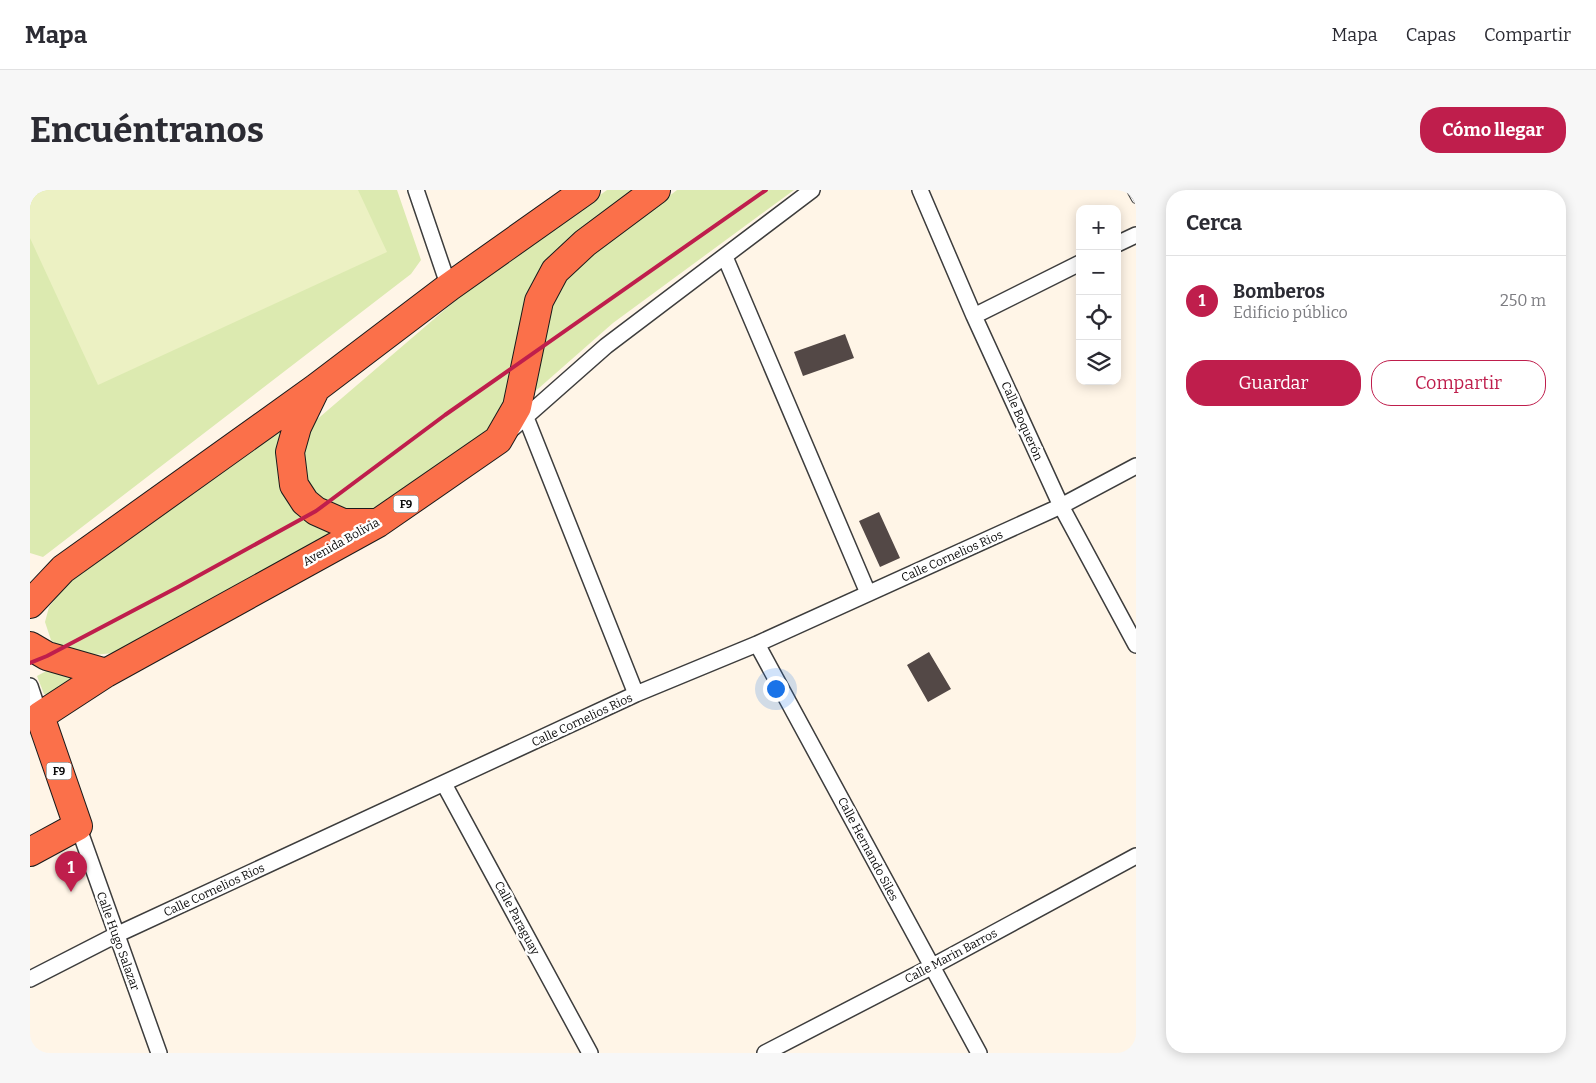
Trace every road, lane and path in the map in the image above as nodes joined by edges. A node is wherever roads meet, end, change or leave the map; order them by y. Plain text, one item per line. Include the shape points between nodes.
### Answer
1 (416, 190) edge
2 (586, 190) edge
3 (656, 190) edge
4 (812, 190) edge
5 (920, 190) edge
6 (1131, 190) edge
7 (1136, 199) edge
8 (1136, 235) edge
9 (1121, 242) edge
10 (725, 257) junction
11 (1076, 265) edge
12 (449, 287) junction
13 (974, 316) junction
14 (316, 388) junction
15 (522, 407) junction
16 (1136, 466) edge
17 (1061, 506) junction
18 (378, 523) junction
19 (63, 570) junction
20 (30, 574) edge
21 (868, 593) junction
22 (30, 604) edge
23 (757, 644) junction
24 (1136, 645) edge
25 (30, 646) edge
26 (106, 673) junction
27 (30, 686) edge
28 (636, 694) junction
29 (40, 716) junction
30 (444, 784) junction
31 (78, 826) junction
32 (30, 852) edge
33 (1136, 856) edge
34 (116, 936) junction
35 (932, 967) junction
36 (30, 979) edge
37 (159, 1053) edge
38 (590, 1053) edge
39 (765, 1053) edge
40 (978, 1053) edge

1 - 12 street
2 - 12 highway
3 - 15 highway, Avenida Bolivia / F9 via 585,243 555,272 539,301
4 - 10 street
5 - 13 street, Calle Boquerón
6 - 7 lane
8 - 9 street
10 - 15 street
10 - 21 street
11 - 13 street
12 - 14 highway
13 - 17 street, Calle Boquerón
14 - 18 highway via 297,426 290,452 294,485 305,502 316,511 343,522
14 - 19 highway
15 - 18 highway, Avenida Bolivia / F9 via 517,407 498,440
15 - 28 street
16 - 17 street, Calle Cornelios Rios
17 - 21 street, Calle Cornelios Rios
17 - 24 street, Calle Boquerón
18 - 26 highway, Avenida Bolivia / F9
19 - 20 highway
19 - 22 highway
21 - 23 street, Calle Cornelios Rios
23 - 28 street, Calle Cornelios Rios
23 - 35 street, Calle Hernando Siles
25 - 26 highway via 47,656
26 - 29 highway, Avenida Bolivia / F9
27 - 29 street, Calle Hugo Salazar
28 - 30 street, Calle Cornelios Rios
29 - 31 highway, Calle Hugo Salazar / F9
30 - 34 street, Calle Cornelios Rios
30 - 38 street, Calle Paraguay
31 - 32 highway
31 - 34 street, Calle Hugo Salazar
33 - 35 street, Calle Marin Barros
34 - 36 street, Calle Cornelios Rios
34 - 37 street, Calle Hugo Salazar
35 - 39 street, Calle Marin Barros
35 - 40 street, Calle Hernando Siles

